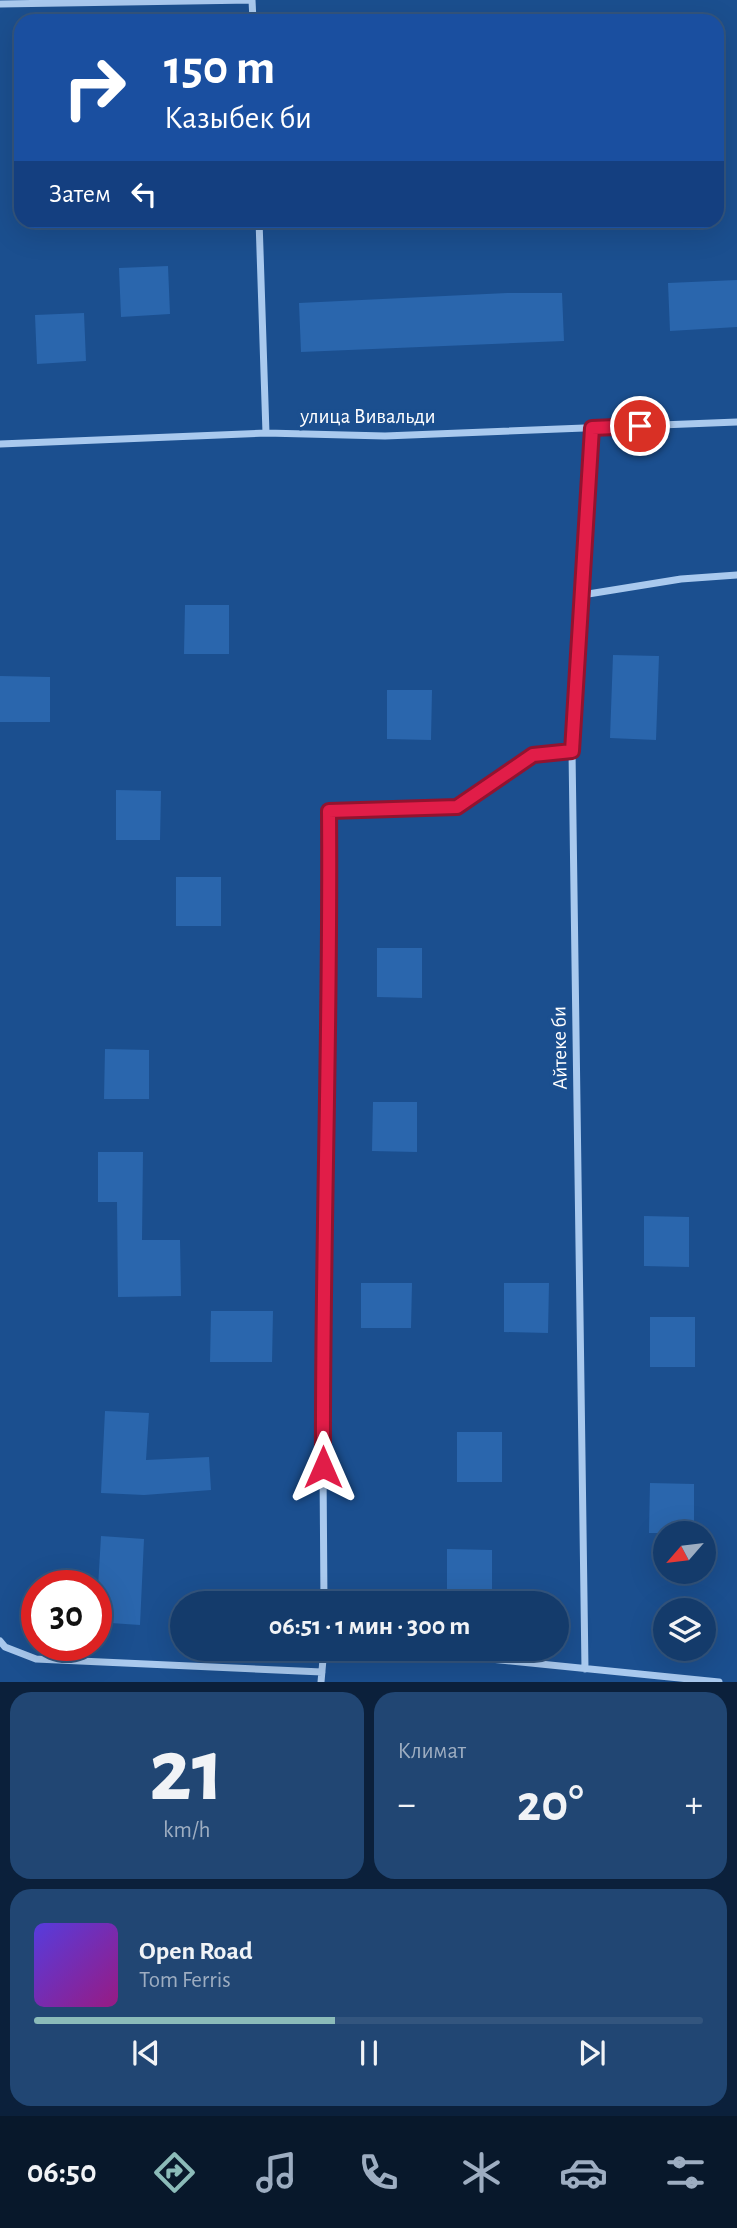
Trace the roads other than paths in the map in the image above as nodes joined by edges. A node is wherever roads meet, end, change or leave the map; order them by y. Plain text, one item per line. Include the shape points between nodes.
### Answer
1 (252, 0) edge
2 (0, 4) edge
3 (259, 228) edge
4 (737, 422) edge
5 (592, 428) junction
6 (266, 433) junction
7 (0, 444) edge
8 (737, 575) edge
9 (582, 595) junction
10 (572, 751) junction
11 (324, 1591) edge
12 (0, 1641) edge
13 (323, 1661) edge
14 (507, 1661) edge
15 (585, 1669) junction
16 (322, 1672) junction
17 (321, 1682) edge
18 (719, 1682) edge

1 - 2 street
3 - 6 street
4 - 5 street, улица Вивальди
5 - 6 street, улица Вивальди via 385,436
5 - 9 street, Айтеке би
6 - 7 street, улица Вивальди
8 - 9 street
9 - 10 street, Айтеке би
10 - 11 street via 533,755 457,807 329,811
10 - 15 street, Айтеке би
12 - 16 street via 36,1659
13 - 16 street
14 - 15 street
15 - 18 street
16 - 17 street

